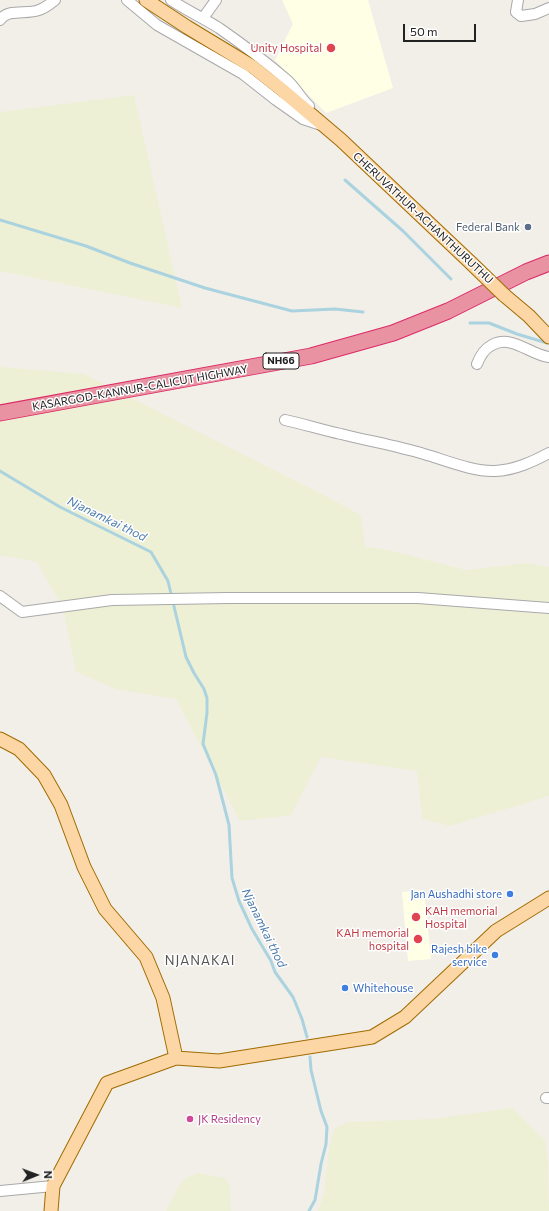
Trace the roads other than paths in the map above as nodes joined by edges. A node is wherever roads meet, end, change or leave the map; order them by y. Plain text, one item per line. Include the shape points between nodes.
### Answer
1 (55, 0) edge
2 (127, 0) edge
3 (146, 0) edge
4 (171, 0) edge
5 (216, 0) edge
6 (518, 0) edge
7 (549, 8) edge
8 (203, 18) junction
9 (0, 20) edge
10 (325, 127) junction
11 (549, 264) edge
12 (549, 337) edge
13 (549, 357) edge
14 (477, 364) dead end
15 (0, 413) edge
16 (285, 420) dead end
17 (549, 453) edge
18 (0, 596) edge
19 (549, 608) edge
20 (0, 739) edge
21 (549, 898) edge
22 (176, 1058) junction
23 (53, 1186) junction
24 (0, 1191) edge
25 (51, 1211) edge

1 - 9 street via 38,11 14,12
2 - 10 street via 157,25 243,74 303,119
3 - 10 main road, CHERUVATHUR-ACHANTHURUTHU via 253,67
4 - 8 street
5 - 8 street
6 - 7 street via 516,12 521,16
8 - 10 street via 289,82 302,100 318,115
10 - 12 main road, CHERUVATHUR-ACHANTHURUTHU, bridge
11 - 15 highway, KASARGOD-KANNUR-CALICUT HIGHWAY / NH66 via 526,272 448,311 393,333 311,356
13 - 14 street via 507,341 497,342 488,347 481,354
16 - 17 street via 422,453 471,468 493,471 510,470
18 - 19 street via 22,612 112,600 228,598 418,598
20 - 22 main road via 19,749 44,775 61,805 84,867 105,909 146,957 163,998
21 - 22 main road via 496,931 405,1017 372,1037 219,1061
22 - 23 main road via 108,1083
23 - 24 street
23 - 25 main road

